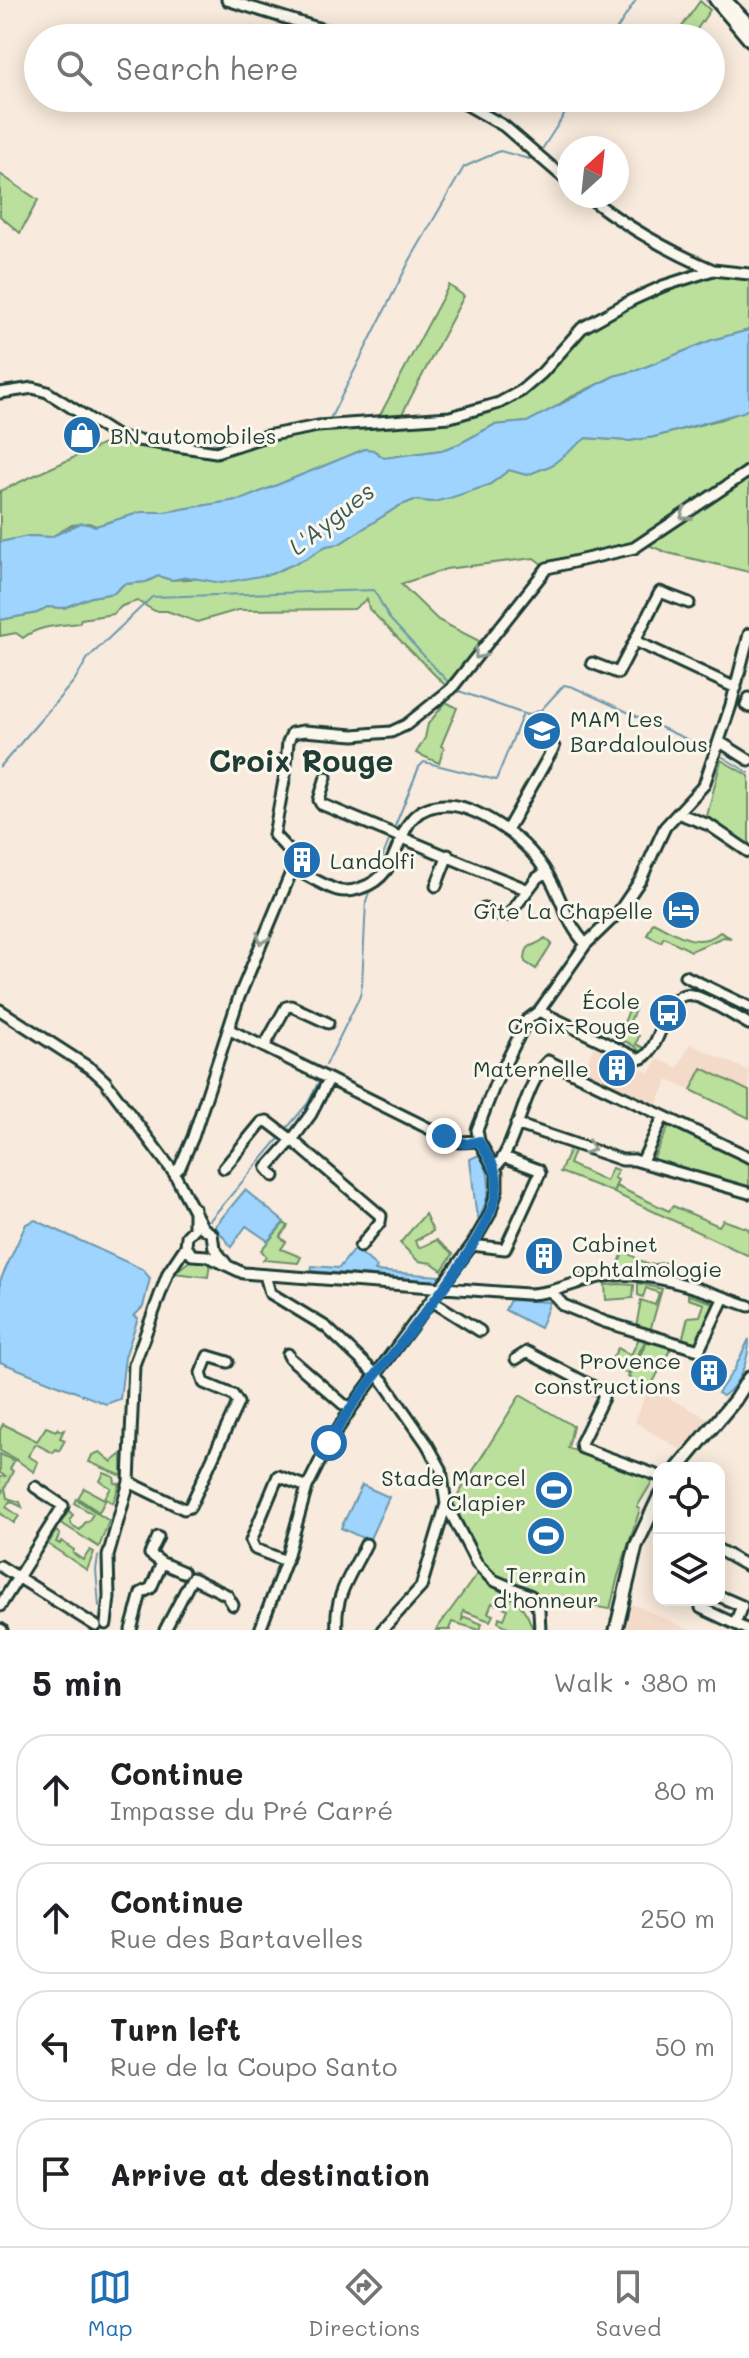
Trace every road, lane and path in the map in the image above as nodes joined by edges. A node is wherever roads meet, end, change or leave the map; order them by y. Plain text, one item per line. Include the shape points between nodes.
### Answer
1 (227, 0) edge
2 (716, 0) edge
3 (725, 0) edge
4 (305, 24) edge
5 (749, 25) edge
6 (749, 39) edge
7 (480, 112) edge
8 (557, 172) edge
9 (604, 208) edge
10 (713, 270) junction
11 (749, 274) edge
12 (0, 393) edge
13 (749, 471) edge
14 (689, 603) dead end
15 (749, 635) edge
16 (635, 641) junction
17 (592, 663) dead end
18 (736, 686) junction
19 (749, 689) edge
20 (749, 698) edge
21 (749, 707) edge
22 (720, 742) junction
23 (554, 747) dead end
24 (749, 760) edge
25 (326, 777) dead end
26 (680, 814) junction
27 (507, 830) junction
28 (402, 837) junction
29 (749, 852) edge
30 (448, 855) junction
31 (293, 868) junction
32 (546, 872) junction
33 (436, 886) dead end
34 (528, 890) junction
35 (484, 909) dead end
36 (586, 944) junction
37 (685, 976) dead end
38 (749, 1007) edge
39 (0, 1010) edge
40 (539, 1011) junction
41 (328, 1023) dead end
42 (749, 1024) edge
43 (230, 1030) junction
44 (264, 1047) junction
45 (329, 1079) junction
46 (663, 1117) junction
47 (516, 1124) junction
48 (292, 1140) junction
49 (479, 1141) junction
50 (504, 1157) junction
51 (749, 1157) edge
52 (642, 1162) junction
53 (495, 1167) junction
54 (224, 1168) dead end
55 (174, 1173) junction
56 (274, 1176) dead end
57 (749, 1193) edge
58 (199, 1229) junction
59 (472, 1245) junction
60 (360, 1247) dead end
61 (189, 1250) junction
62 (210, 1252) junction
63 (265, 1275) junction
64 (441, 1288) junction
65 (551, 1291) junction
66 (724, 1297) junction
67 (432, 1301) junction
68 (749, 1306) edge
69 (480, 1331) dead end
70 (288, 1354) dead end
71 (516, 1359) dead end
72 (228, 1362) dead end
73 (377, 1375) junction
74 (749, 1378) edge
75 (352, 1407) junction
76 (683, 1462) edge
77 (653, 1474) edge
78 (129, 1482) junction
79 (35, 1487) dead end
80 (307, 1487) junction
81 (446, 1504) junction
82 (653, 1510) edge
83 (158, 1537) dead end
84 (366, 1544) dead end
85 (725, 1553) edge
86 (286, 1561) junction
87 (162, 1563) junction
88 (0, 1566) edge
89 (749, 1567) edge
90 (183, 1572) dead end
91 (18, 1579) junction
92 (725, 1599) edge
93 (233, 1605) dead end
94 (0, 1606) edge
95 (702, 1606) edge
96 (735, 1623) junction
97 (102, 1628) edge
98 (131, 1630) edge
99 (165, 1630) edge
100 (260, 1630) edge
101 (337, 1630) edge
102 (382, 1630) edge
103 (540, 1630) edge
104 (616, 1630) edge
105 (748, 1630) edge

1 - 4 street
2 - 6 main road
3 - 5 main road
7 - 8 street
9 - 10 street
10 - 11 street
10 - 12 street via 663,286 603,315 582,328 521,391 450,417 318,426 216,452 118,437 33,388
13 -> 31 street via 634,548 547,568 454,686 418,718 391,732 292,733 274,835 294,857
14 - 16 street via 660,592
15 - 18 street
16 - 17 street via 618,673
16 - 18 street
18 - 19 street
18 - 22 street
20 - 21 street
22 - 24 street
22 - 26 street via 704,785
23 - 27 street
25 - 28 street via 321,804
26 - 29 street via 709,825
26 - 36 street via 665,827 628,901
27 - 28 street via 480,814 442,806 415,815
27 - 32 street
28 - 30 street
28 - 31 street via 386,874 363,888 335,890
30 - 33 street
30 - 34 street
31 -> 43 street
32 - 34 street
32 - 36 street via 574,931
34 - 35 street via 509,915
36 - 40 street
37 - 38 street
39 - 55 street via 105,1081
40 - 42 street via 643,1059 679,997 692,995
40 - 49 street via 527,1020 507,1058 478,1124
41 - 44 street via 286,1007
43 - 44 street
43 - 55 street via 193,1137
44 - 45 street
45 - 48 street
45 - 49 street via 459,1142
46 - 47 street via 548,1061
46 - 51 street
46 - 52 street
47 - 50 street
47 -> 52 street
48 - 54 street via 264,1121
48 - 56 street via 267,1168
48 - 60 street via 381,1216
49 - 53 street
50 - 53 street
50 - 59 street via 540,1173 505,1249
52 - 57 street
53 - 59 street via 495,1200
55 - 58 street
58 - 61 street via 187,1236
58 - 62 street via 214,1238
59 - 64 street
61 - 62 street
61 - 78 street via 164,1281 134,1365
62 - 63 street via 229,1268
63 - 64 street
63 - 73 street via 270,1293 326,1327
64 - 65 street
64 - 67 street
65 - 66 street via 622,1275
65 - 66 street via 563,1305 605,1322 699,1350
66 - 68 street
67 - 69 street
67 - 73 street
70 - 75 street
71 - 77 street via 527,1352 603,1392 582,1448
72 - 78 street via 208,1356 201,1373 204,1383 233,1395 238,1403 190,1507 184,1509
73 - 75 street
73 - 81 street via 441,1469
74 - 76 main road
75 - 80 street
78 - 97 street via 108,1556 109,1597
79 - 91 street via 63,1506
80 - 86 street
80 - 86 street via 278,1476 251,1541 255,1549
81 - 102 street via 421,1587
81 - 103 street via 485,1573 534,1600
82 - 104 main road via 636,1546
83 - 87 street via 150,1554
84 - 101 street via 339,1598
85 - 89 street
86 - 100 street
87 - 90 street
87 - 98 street via 151,1588 141,1593
88 - 91 street
91 - 94 street
91 - 97 street
92 - 96 street via 742,1606
93 - 99 street via 227,1595 192,1578
95 - 96 street
96 - 105 street

